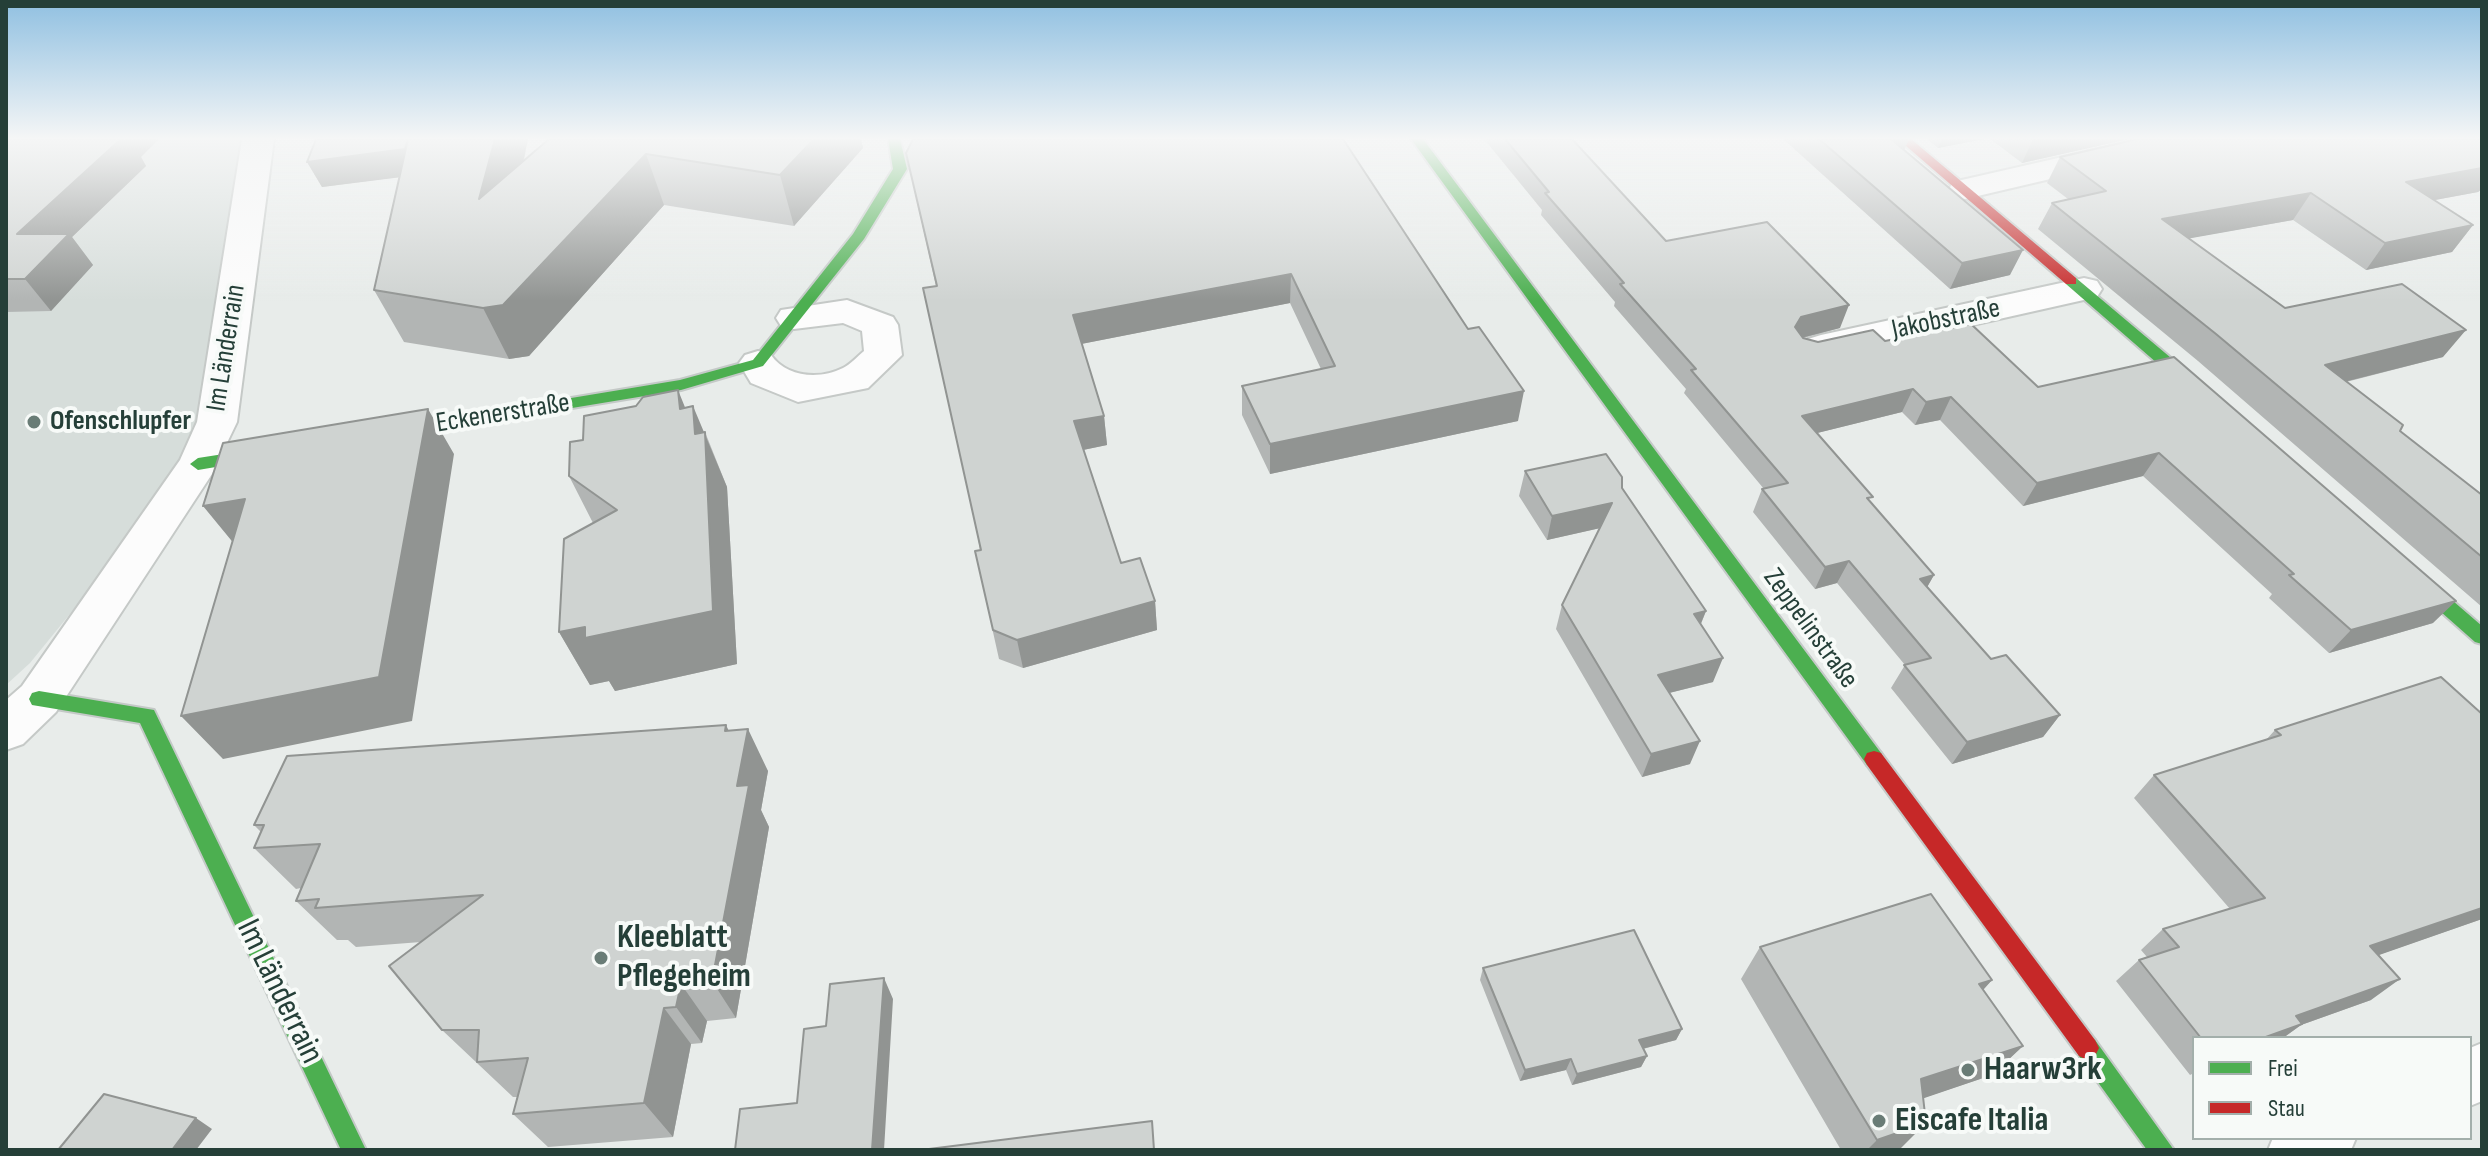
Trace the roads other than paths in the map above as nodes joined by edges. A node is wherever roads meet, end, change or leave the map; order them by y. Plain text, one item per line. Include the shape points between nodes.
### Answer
1 (250, 193) edge
2 (885, 193) edge
3 (1457, 193) edge
4 (1970, 193) edge
5 (2084, 289) junction
6 (794, 318) junction
7 (1808, 350) edge
8 (758, 363) junction
9 (2225, 412) edge
10 (354, 439) edge
11 (292, 449) edge
12 (198, 464) junction
13 (2388, 555) edge
14 (2482, 637) edge
15 (39, 699) junction
16 (6, 730) edge
17 (2321, 1140) edge
18 (354, 1150) edge
19 (2162, 1150) edge
20 (2298, 1150) edge

1 - 12 street, Im Länderrain via 217,422
2 - 6 street via 859,236
3 - 19 street, Zeppelinstraße
4 - 5 street
5 - 7 street, Jakobstraße
5 - 9 street
6 - 8 street
6 - 8 street via 847,311 880,325 883,355 854,379 798,389 764,374
8 - 10 street, Eckenerstraße via 681,385
11 - 12 street
12 - 15 street, Im Länderrain
13 - 14 street
15 - 16 street, Im Länderrain
15 - 18 street, Im Länderrain via 147,716
17 - 20 street

